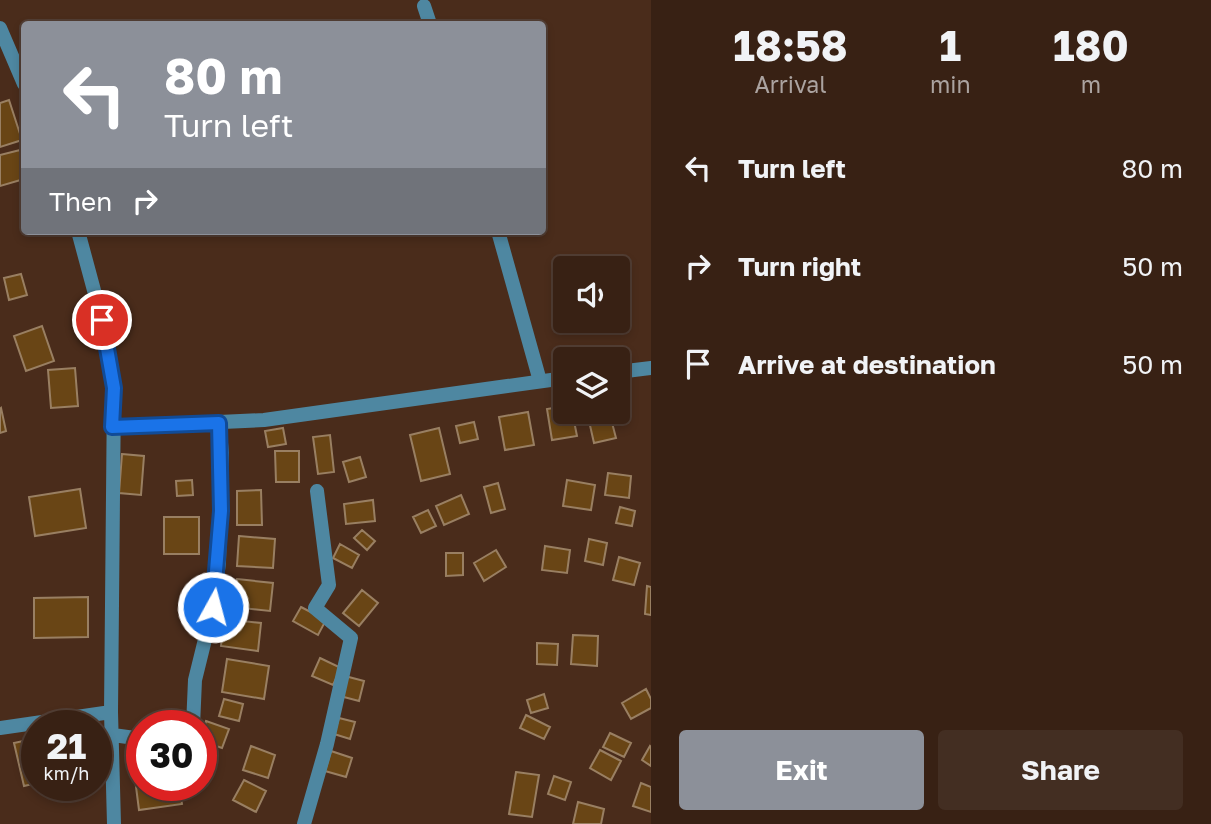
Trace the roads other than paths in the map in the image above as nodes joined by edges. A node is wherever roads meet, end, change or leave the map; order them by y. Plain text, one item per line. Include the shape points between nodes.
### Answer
1 (424, 6) dead end
2 (429, 21) edge
3 (0, 28) edge
4 (21, 77) edge
5 (79, 235) edge
6 (499, 235) edge
7 (651, 368) edge
8 (630, 371) edge
9 (553, 379) edge
10 (540, 381) junction
11 (219, 423) junction
12 (112, 427) junction
13 (317, 491) dead end
14 (111, 710) edge
15 (194, 710) edge
16 (112, 723) edge
17 (21, 725) edge
18 (0, 728) edge
19 (113, 734) junction
20 (126, 736) edge
21 (114, 824) edge
22 (304, 824) edge

1 - 2 street
3 - 4 street
5 - 12 street via 110,357
6 - 10 street
7 - 8 street
9 - 10 street
10 - 11 street
11 - 12 street
11 - 15 street via 219,564 195,680
12 - 14 street
13 - 22 street via 329,585 315,608 351,638
16 - 19 street
17 - 18 street
19 - 20 street
19 - 21 street

